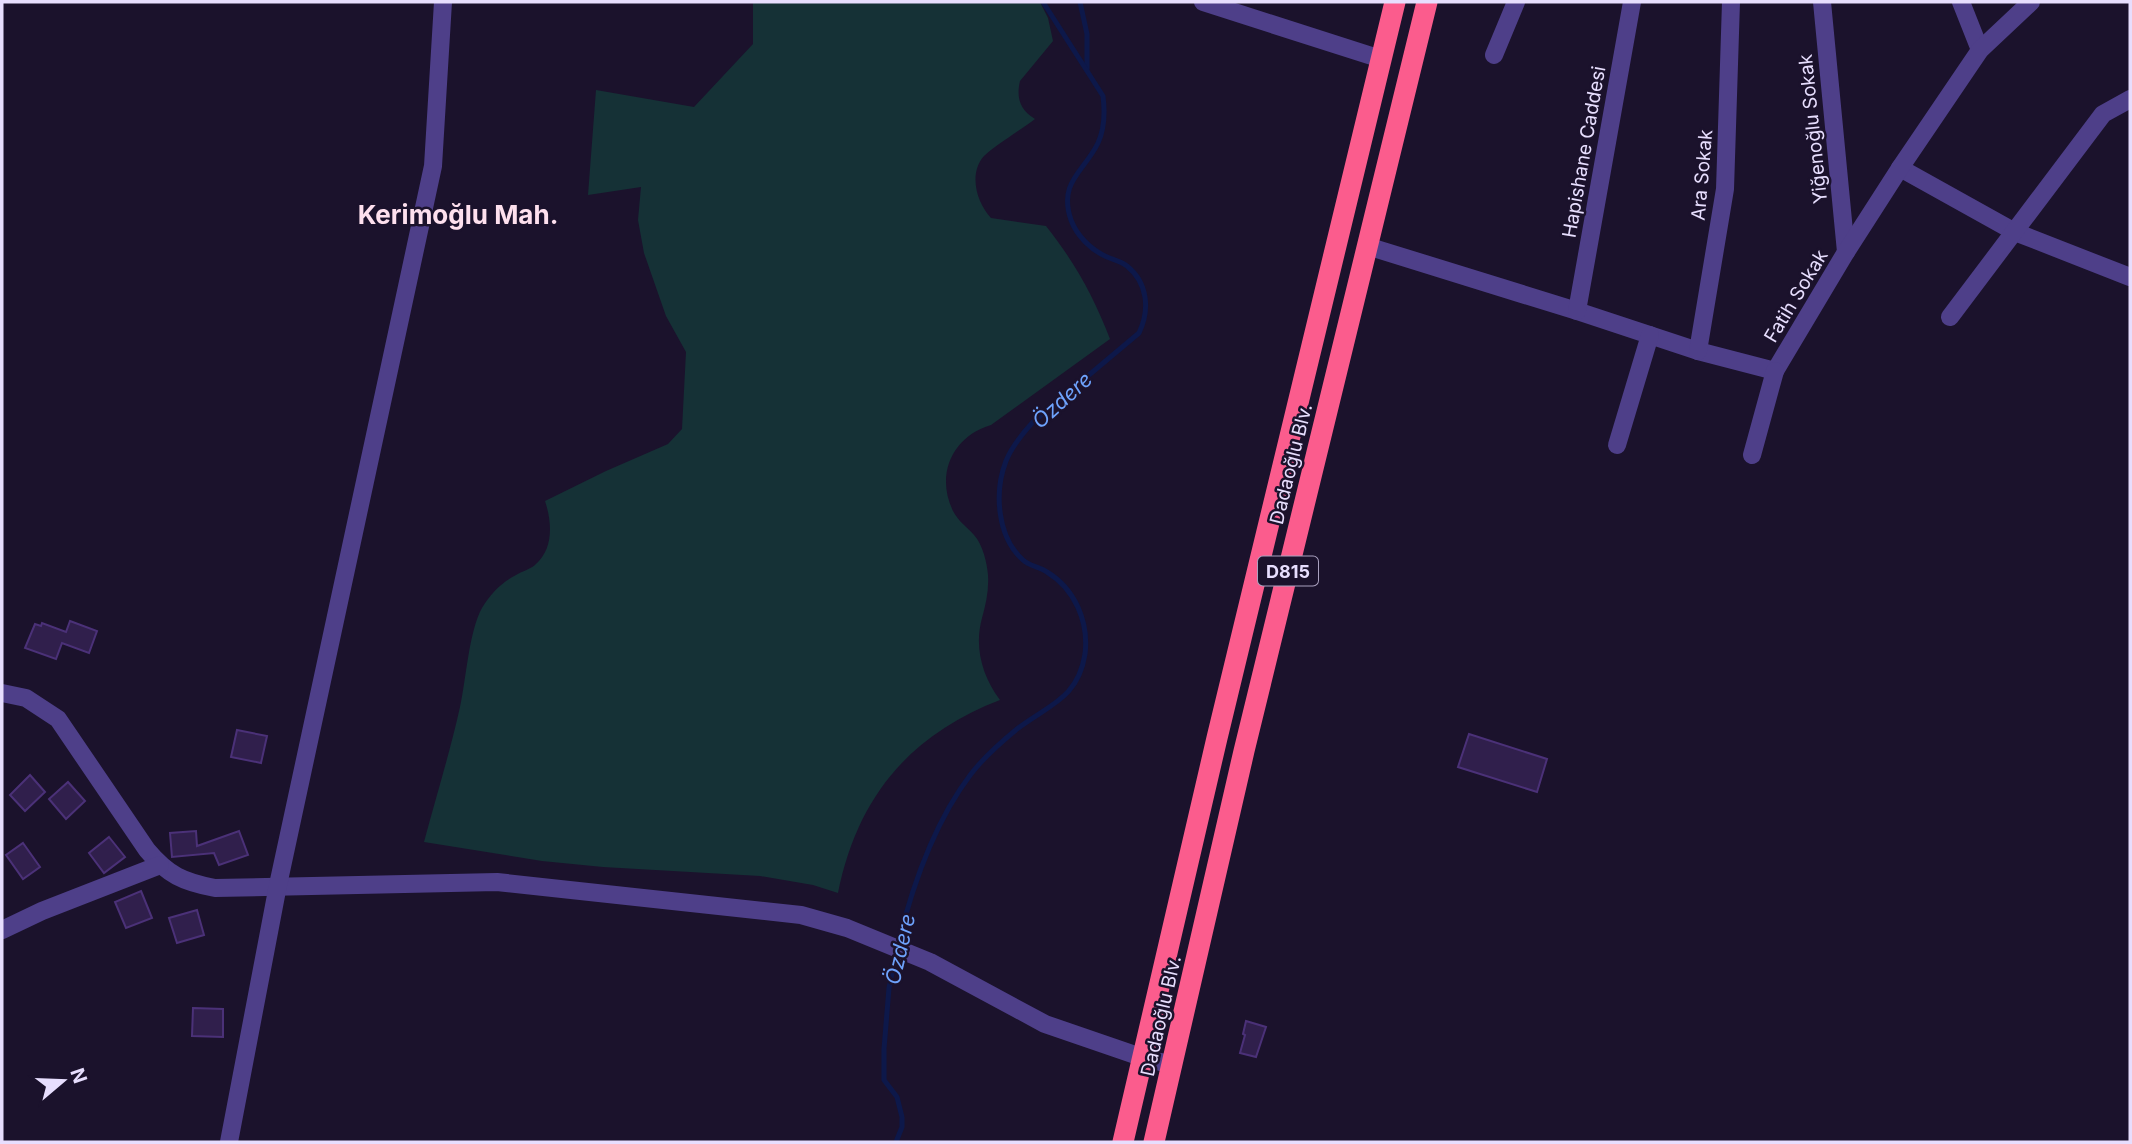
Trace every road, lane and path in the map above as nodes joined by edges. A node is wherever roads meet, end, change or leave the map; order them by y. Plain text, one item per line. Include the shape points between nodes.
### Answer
1 (443, 2) edge
2 (1203, 2) edge
3 (1395, 2) edge
4 (1427, 2) edge
5 (1516, 2) edge
6 (1632, 2) edge
7 (1731, 2) edge
8 (1822, 2) edge
9 (1961, 2) edge
10 (2031, 2) edge
11 (1980, 50) junction
12 (1494, 55) dead end
13 (1381, 59) junction
14 (2130, 99) edge
15 (1900, 168) junction
16 (2015, 232) junction
17 (1367, 246) junction
18 (1846, 252) junction
19 (2130, 278) edge
20 (1577, 310) junction
21 (1950, 317) dead end
22 (1650, 335) junction
23 (1698, 351) junction
24 (1775, 371) junction
25 (1617, 445) dead end
26 (1752, 455) dead end
27 (2, 693) edge
28 (160, 865) junction
29 (278, 885) junction
30 (2, 930) edge
31 (1144, 1058) junction
32 (1173, 1065) junction
33 (229, 1142) edge
34 (1123, 1142) edge
35 (1154, 1142) edge

1 - 29 street via 433,166
2 - 13 street
3 - 13 highway, Dadaoğlu Blv. / D815
4 - 17 highway, Dadaoğlu Blv. / D815
5 - 12 street
6 - 20 street, Hapishane Caddesi
7 - 23 street, Ara Sokak via 1725,189
8 - 18 street, Yiğenoğlu Sokak
9 - 11 street
10 - 11 street, Fatih Sokak
11 - 15 street, Fatih Sokak
13 - 31 highway, Dadaoğlu Blv. / D815
14 - 16 street via 2103,114
15 - 16 street
15 - 18 street, Fatih Sokak
16 - 19 street
16 - 21 street
17 - 20 street, Fatih Sokak
17 - 32 highway, Dadaoğlu Blv. / D815
18 - 24 street, Fatih Sokak
20 - 22 street, Fatih Sokak
22 - 23 street, Fatih Sokak
22 - 25 street
23 - 24 street, Fatih Sokak
24 - 26 street
27 - 28 street via 26,698 58,719
28 - 29 street via 175,877 215,888
28 - 30 street
29 - 31 street via 497,881 801,915 847,928 930,962 1045,1024
29 - 33 street
31 - 32 street
31 - 34 highway, Dadaoğlu Blv. / D815
32 - 35 highway, Dadaoğlu Blv. / D815

